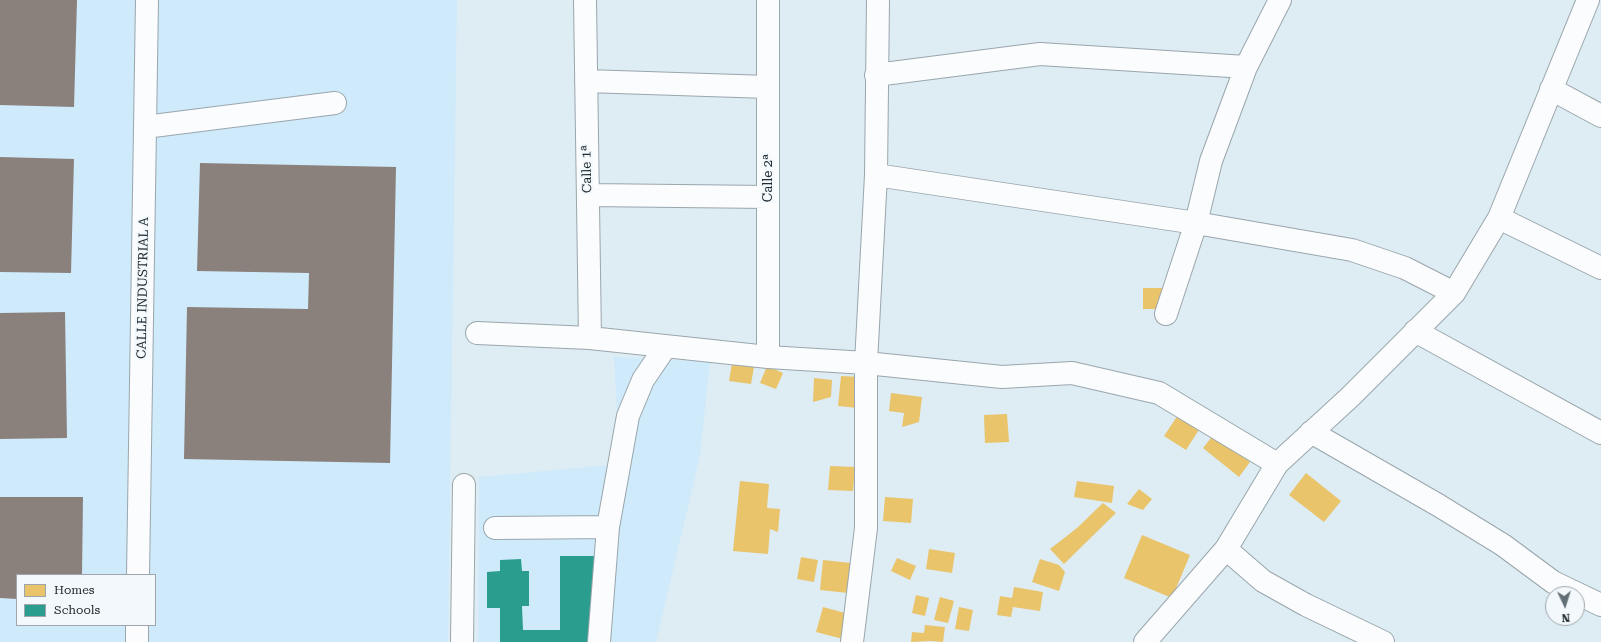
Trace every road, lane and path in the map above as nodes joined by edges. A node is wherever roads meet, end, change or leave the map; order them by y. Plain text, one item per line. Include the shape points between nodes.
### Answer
1 (147, 0) edge
2 (585, 0) edge
3 (768, 0) edge
4 (878, 0) edge
5 (1280, 0) edge
6 (1588, 0) edge
7 (1246, 67) junction
8 (876, 75) junction
9 (586, 81) junction
10 (768, 87) junction
11 (1551, 89) junction
12 (335, 103) dead end
13 (1601, 116) edge
14 (145, 127) junction
15 (876, 175) junction
16 (588, 195) junction
17 (768, 197) junction
18 (1499, 218) junction
19 (1196, 224) junction
20 (1601, 268) edge
21 (1454, 293) junction
22 (1166, 314) dead end
23 (1416, 331) junction
24 (477, 333) dead end
25 (590, 338) junction
26 (666, 346) junction
27 (768, 357) junction
28 (866, 363) junction
29 (1312, 432) junction
30 (1601, 433) edge
31 (1277, 464) junction
32 (464, 485) dead end
33 (608, 527) junction
34 (496, 528) dead end
35 (1226, 549) junction
36 (138, 574) edge
37 (1601, 606) edge
38 (137, 626) edge
39 (137, 642) edge
40 (462, 642) edge
41 (599, 642) edge
42 (852, 642) edge
43 (1145, 642) edge
44 (1383, 642) edge

1 - 14 street, CALLE INDUSTRIAL A
2 - 9 street, Calle 1ª
3 - 10 street, Calle 2ª
4 - 8 street
5 - 7 street
6 - 11 street
7 - 8 street via 1040,54
7 - 19 street via 1211,161
8 - 15 street
9 - 10 street
9 - 16 street, Calle 1ª
10 - 17 street, Calle 2ª
11 - 13 street
11 - 18 street
12 - 14 street
14 - 36 street, CALLE INDUSTRIAL A
15 - 19 street
15 - 28 street
16 - 17 street
16 - 25 street, Calle 1ª
17 - 27 street, Calle 2ª
18 - 20 street
18 - 21 street
19 - 21 street via 1352,250 1405,268
19 - 22 street
21 - 23 street
23 - 29 street
23 - 30 street
24 - 25 street
25 - 26 street
26 - 27 street
26 - 33 street via 643,380 628,416
27 - 28 street
28 - 31 street via 1002,377 1072,373 1158,393
28 - 42 street via 866,528
29 - 31 street
29 - 37 street via 1438,505 1503,546 1553,582
31 - 35 street
32 - 40 street
33 - 34 street
33 - 41 street
35 - 43 street
35 - 44 street via 1263,581
38 - 39 street

